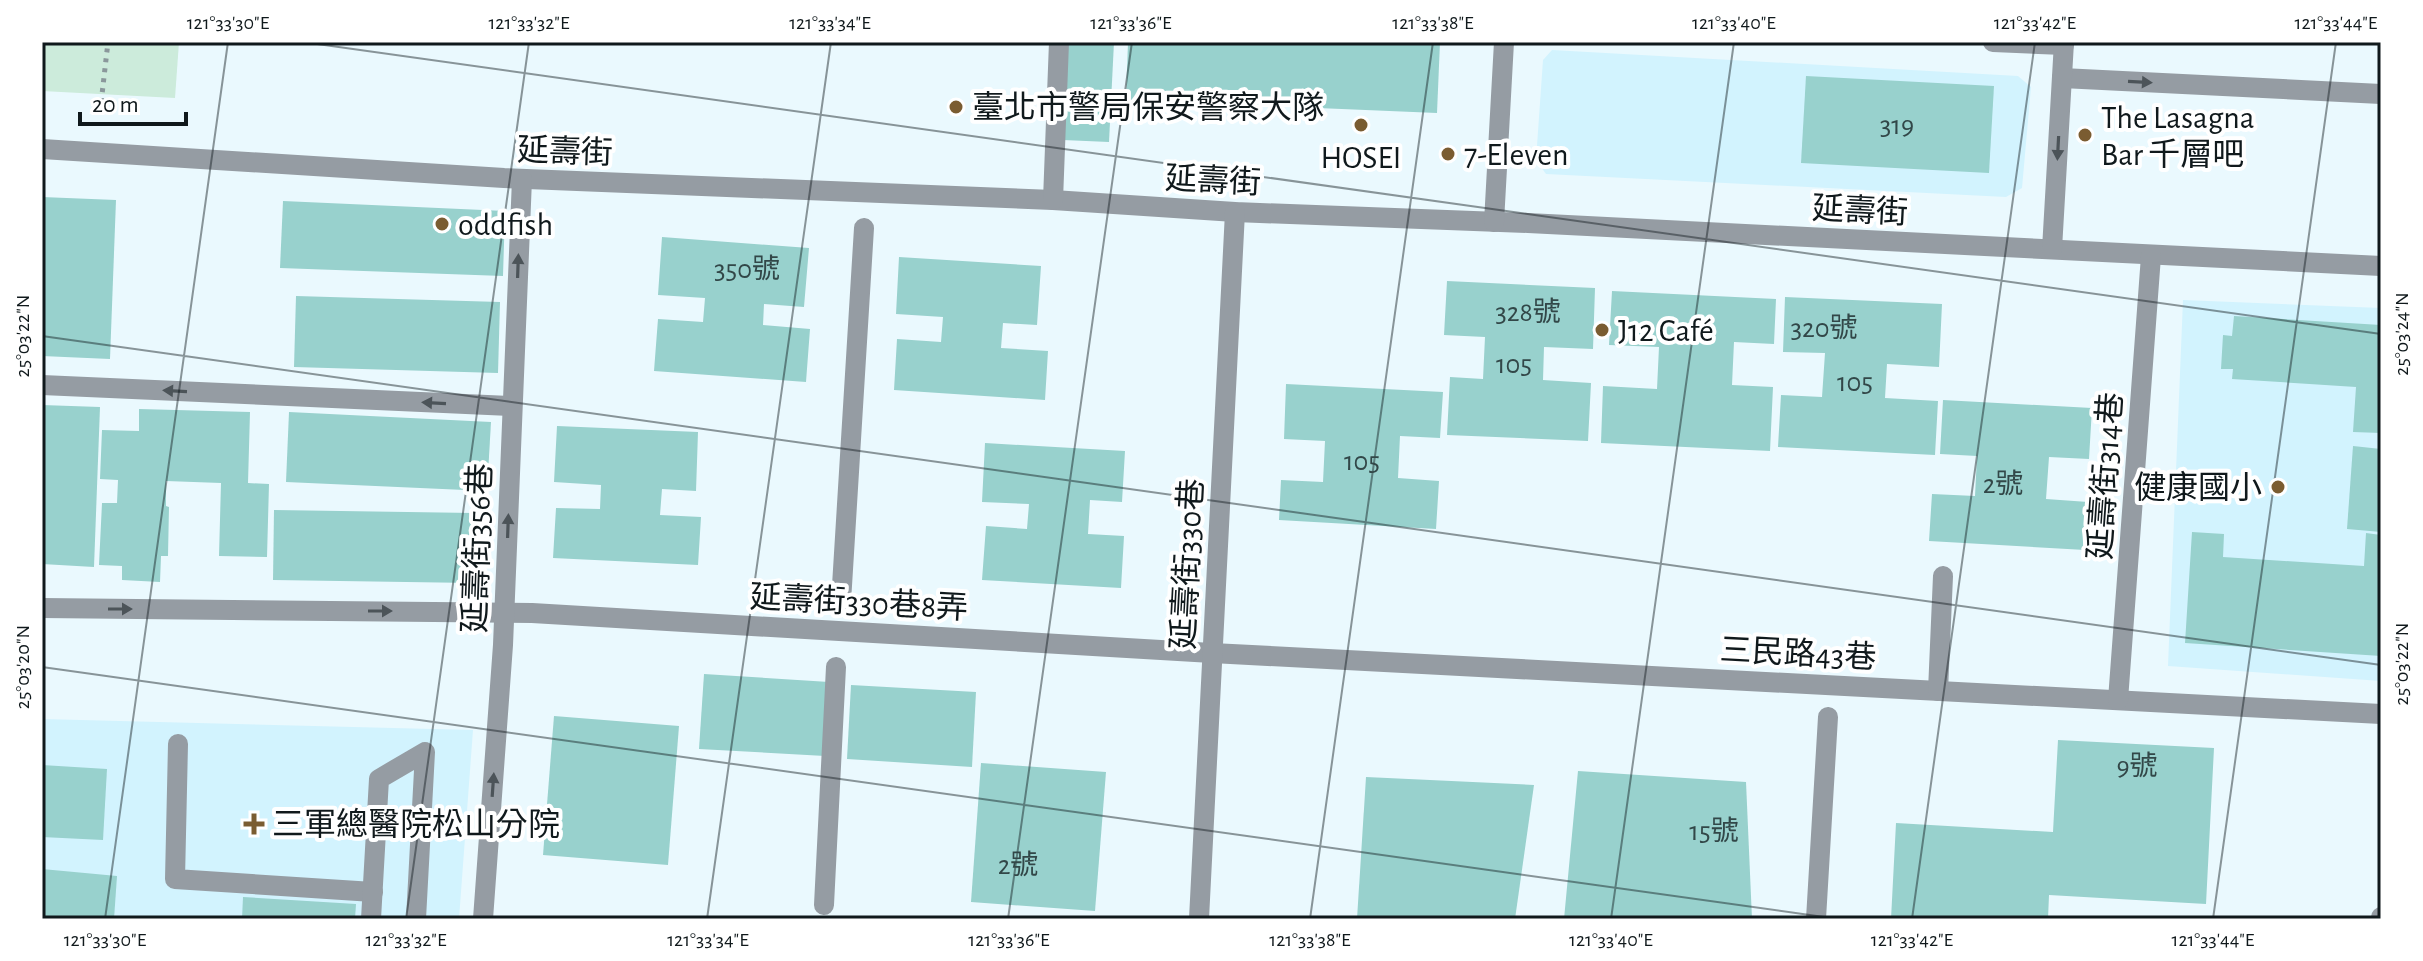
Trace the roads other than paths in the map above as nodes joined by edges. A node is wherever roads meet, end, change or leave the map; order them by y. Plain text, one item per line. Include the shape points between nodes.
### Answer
1 (1059, 42) edge
2 (1504, 42) edge
3 (1993, 42) edge
4 (2064, 44) edge
5 (2062, 78) junction
6 (2381, 94) edge
7 (42, 149) edge
8 (522, 179) junction
9 (1053, 200) junction
10 (1235, 212) junction
11 (1494, 222) junction
12 (864, 228) dead end
13 (2052, 249) junction
14 (2151, 256) junction
15 (2381, 266) edge
16 (42, 385) edge
17 (512, 406) junction
18 (1943, 576) dead end
19 (841, 602) dead end
20 (42, 608) edge
21 (503, 613) junction
22 (1212, 653) junction
23 (836, 667) dead end
24 (1938, 691) junction
25 (2118, 700) junction
26 (2381, 714) edge
27 (1828, 717) dead end
28 (178, 744) dead end
29 (373, 892) junction
30 (824, 905) dead end
31 (371, 919) edge
32 (416, 919) edge
33 (483, 919) edge
34 (1199, 919) edge
35 (1816, 919) edge

1 - 9 street
2 - 11 street
3 - 4 street
4 - 5 street
5 -> 6 street
5 -> 13 street
7 - 8 street, 延壽街
8 - 9 street, 延壽街
17 -> 8 street, 延壽街356巷
9 - 10 street, 延壽街
10 - 11 street, 延壽街
10 - 22 street, 延壽街330巷
11 - 13 street, 延壽街
12 - 19 street
13 - 14 street, 延壽街
14 - 15 street, 延壽街
14 - 25 street, 延壽街314巷
17 -> 16 street
21 -> 17 street, 延壽街356巷
18 - 24 street
20 -> 21 street, 延壽街330巷8弄
21 - 22 street, 延壽街330巷8弄
33 -> 21 street, 延壽街356巷
22 - 24 street, 三民路43巷
22 - 34 street, 延壽街330巷
23 - 30 street
24 - 25 street, 三民路43巷
25 - 26 street, 三民路43巷
27 - 35 street
28 - 29 street via 175,879
29 - 31 street
29 - 32 street via 379,779 425,752

